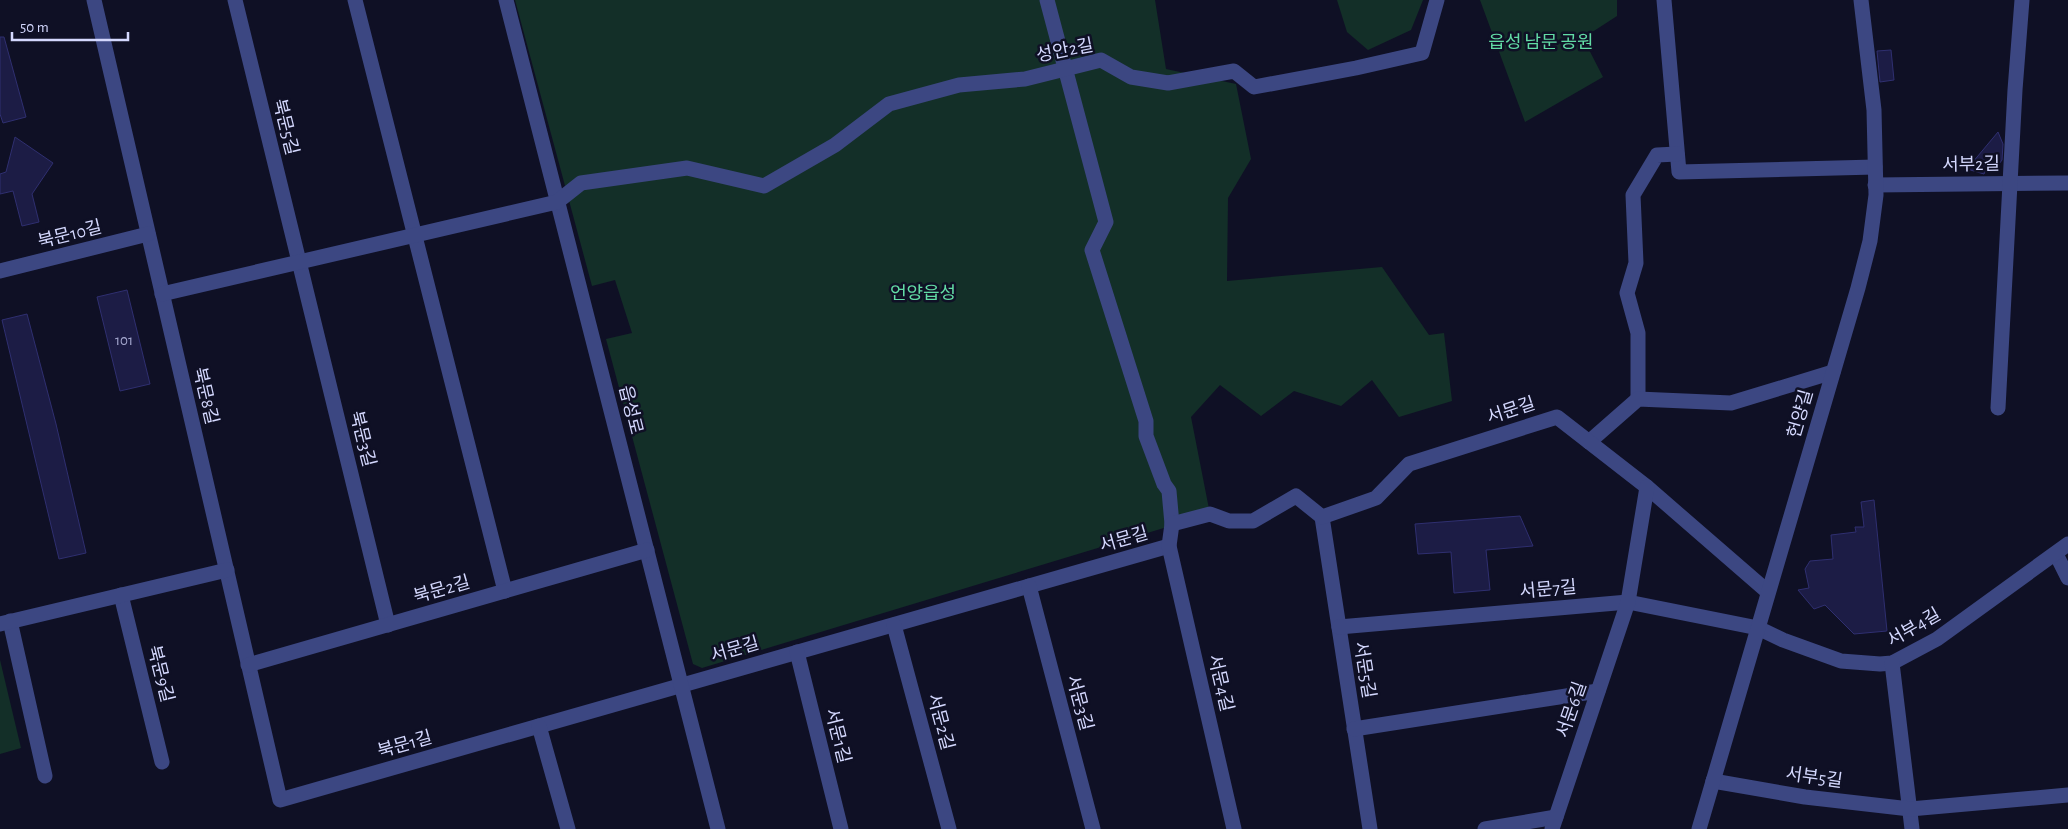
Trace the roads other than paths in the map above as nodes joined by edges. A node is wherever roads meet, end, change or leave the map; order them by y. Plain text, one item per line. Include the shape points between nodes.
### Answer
1 (94, 0) edge
2 (235, 0) edge
3 (355, 0) edge
4 (506, 0) edge
5 (1047, 0) edge
6 (1436, 0) edge
7 (1664, 0) edge
8 (1861, 0) edge
9 (2022, 0) edge
10 (1065, 68) junction
11 (1677, 154) junction
12 (1875, 167) junction
13 (2009, 183) junction
14 (2068, 183) edge
15 (1875, 185) junction
16 (557, 202) junction
17 (148, 234) junction
18 (415, 235) junction
19 (299, 262) junction
20 (0, 271) edge
21 (162, 294) junction
22 (1833, 372) junction
23 (1638, 398) junction
24 (1998, 408) dead end
25 (1589, 442) junction
26 (1647, 487) junction
27 (1322, 517) junction
28 (1172, 524) junction
29 (2068, 544) edge
30 (1169, 546) junction
31 (646, 550) junction
32 (2056, 554) junction
33 (226, 570) junction
34 (2068, 578) edge
35 (1029, 586) junction
36 (505, 591) junction
37 (1768, 592) junction
38 (121, 595) junction
39 (1628, 602) junction
40 (5, 622) edge
41 (388, 625) junction
42 (894, 625) junction
43 (1339, 627) junction
44 (1758, 628) junction
45 (797, 652) junction
46 (1892, 662) junction
47 (248, 665) junction
48 (681, 685) junction
49 (1598, 691) junction
50 (539, 726) junction
51 (1354, 729) junction
52 (162, 762) dead end
53 (45, 776) dead end
54 (1713, 781) junction
55 (2068, 795) edge
56 (280, 800) joint
57 (1910, 809) junction
58 (1554, 823) edge
59 (568, 829) edge
60 (718, 829) edge
61 (841, 829) edge
62 (949, 829) edge
63 (1093, 829) edge
64 (1234, 829) edge
65 (1370, 829) edge
66 (1485, 829) edge
67 (1699, 829) edge
68 (1912, 829) edge

1 - 17 street, 북문8길
2 - 19 street, 북문5길
3 - 18 street
4 - 16 street, 읍성로
5 - 10 street
6 - 10 street, 성안2길 via 1422,54 1254,87 1234,71 1168,83 1131,77 1101,60
7 - 11 street
8 - 12 street, 헌양길 via 1874,110
9 - 13 street
10 - 16 street, 성안2길 via 1025,79 959,85 889,104 835,145 764,186 688,168 581,183
10 - 28 street via 1106,222 1092,250 1146,421 1146,436 1169,491
11 - 12 street via 1679,172
11 - 23 street via 1657,155 1633,195 1636,262 1627,293 1638,333
12 - 15 street, 헌양길
13 - 14 street, 서부2길
13 - 15 street, 서부2길
13 - 24 street
15 - 22 street, 헌양길 via 1870,241
16 - 18 street
16 - 31 street, 읍성로
17 - 20 street, 북문10길
17 - 21 street, 북문8길
18 - 19 street
18 - 36 street
19 - 21 street
19 - 41 street, 북문3길
21 - 33 street, 북문8길
22 - 23 street via 1731,403
22 - 37 street, 헌양길
23 - 25 street
25 - 26 street, 서문길
25 - 27 street, 서문길 via 1557,417 1409,464 1376,498
26 - 37 street, 서문길
26 - 39 street, 서문6길
27 - 28 street, 서문길 via 1296,496 1253,521 1229,521 1210,514
27 - 43 street, 서문5길
28 - 30 street, 서문길
29 - 32 street, 서부4길
30 - 35 street, 서문길
30 - 64 street, 서문4길
31 - 36 street, 북문2길
31 - 48 street, 읍성로
32 - 34 street
32 - 46 street, 서부4길 via 1937,639
33 - 38 street
33 - 47 street, 북문8길
35 - 42 street, 서문길
35 - 63 street, 서문3길
36 - 41 street, 북문2길
37 - 44 street, 헌양길
38 - 40 street
38 - 52 street, 북문9길
39 - 43 street, 서문7길
39 - 44 street, 서문7길
39 - 49 street, 서문6길
40 - 53 street
41 - 47 street, 북문2길
42 - 45 street, 서문길
42 - 62 street, 서문2길
43 - 51 street, 서문5길
44 - 46 street, 서부4길 via 1841,661
44 - 54 street, 헌양길
45 - 48 street, 서문길
45 - 61 street, 서문1길
46 - 57 street
47 - 56 street, 북문8길
48 - 50 street, 북문1길
48 - 60 street, 읍성로
49 - 51 street
49 - 58 street, 서문6길
50 - 56 street, 북문1길
50 - 59 street
51 - 65 street, 서문5길
54 - 57 street, 서부5길 via 1805,797
54 - 67 street, 헌양길
55 - 57 street, 서부5길
57 - 68 street
58 - 66 street

